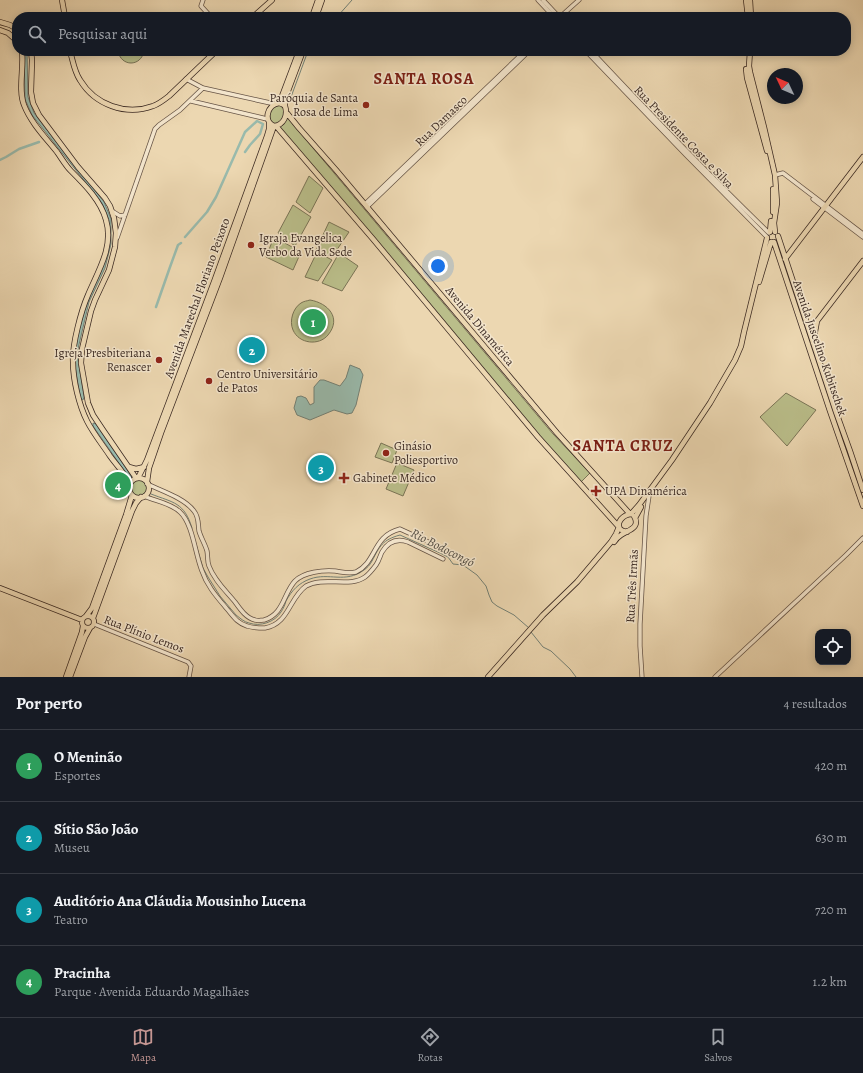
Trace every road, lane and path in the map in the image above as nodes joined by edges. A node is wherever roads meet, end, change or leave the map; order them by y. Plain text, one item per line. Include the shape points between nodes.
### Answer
1 (62, 0) edge
2 (204, 0) edge
3 (272, 0) edge
4 (318, 0) edge
5 (322, 0) edge
6 (538, 0) edge
7 (543, 0) edge
8 (579, 0) edge
9 (582, 0) edge
10 (746, 0) edge
11 (750, 0) edge
12 (64, 12) edge
13 (206, 12) edge
14 (259, 12) edge
15 (314, 12) edge
16 (318, 12) edge
17 (549, 12) edge
18 (554, 12) edge
19 (565, 12) edge
20 (569, 12) edge
21 (747, 12) edge
22 (751, 12) edge
23 (0, 22) edge
24 (12, 26) edge
25 (0, 30) edge
26 (12, 37) edge
27 (22, 56) edge
28 (32, 56) edge
29 (71, 56) edge
30 (211, 56) edge
31 (297, 56) edge
32 (301, 56) edge
33 (520, 56) edge
34 (524, 56) edge
35 (591, 56) edge
36 (596, 56) edge
37 (748, 56) edge
38 (749, 56) edge
39 (186, 79) junction
40 (203, 88) junction
41 (191, 101) junction
42 (276, 103) junction
43 (285, 106) junction
44 (286, 112) junction
45 (268, 121) junction
46 (275, 126) junction
47 (863, 157) edge
48 (775, 175) junction
49 (366, 205) junction
50 (825, 206) junction
51 (112, 211) junction
52 (125, 215) junction
53 (863, 234) edge
54 (771, 236) junction
55 (863, 237) edge
56 (116, 239) junction
57 (785, 259) junction
58 (863, 261) edge
59 (817, 322) junction
60 (809, 330) junction
61 (813, 343) junction
62 (811, 354) junction
63 (128, 467) junction
64 (144, 467) junction
65 (137, 478) junction
66 (147, 483) junction
67 (129, 487) junction
68 (863, 490) edge
69 (132, 495) junction
70 (649, 496) junction
71 (142, 497) junction
72 (863, 506) edge
73 (632, 516) junction
74 (618, 527) junction
75 (627, 532) junction
76 (863, 538) edge
77 (861, 543) edge
78 (448, 551) dead end
79 (443, 559) dead end
80 (0, 588) edge
81 (548, 610) junction
82 (93, 618) junction
83 (84, 621) junction
84 (92, 626) junction
85 (66, 677) edge
86 (70, 677) edge
87 (189, 677) edge
88 (488, 677) edge
89 (642, 677) edge
90 (715, 677) edge

1 - 12 main road
2 - 13 street via 201,6
3 - 14 main road
4 - 15 main road
5 - 16 main road
6 - 17 street
7 - 18 street
8 - 19 street
9 - 20 street
10 - 21 main road
11 - 22 main road
23 - 24 main road
25 - 26 main road
27 - 67 main road via 22,97 26,109 70,170 97,201 106,220 108,237 105,256 84,307 74,346 73,365 78,399 86,418
28 - 51 main road via 32,99 41,119 102,194
29 - 39 main road via 75,71 90,93 117,108 139,109 154,105 169,96
30 - 39 main road
31 - 42 main road via 282,96
32 - 43 main road via 285,99
33 - 49 street, Rua Damasco
34 - 49 street, Rua Damasco
35 - 54 street, Rua Presidente Costa e Silva via 692,161
36 - 54 street, Rua Presidente Costa e Silva
37 - 54 main road via 747,78 772,175
38 - 48 main road via 750,72
39 - 40 street
40 - 41 street
40 - 42 street
41 - 45 street
41 - 52 street via 156,127
42 - 43 main road
42 - 45 main road via 268,112
43 - 44 main road
44 - 46 main road via 283,122
44 - 49 main road, Avenida Dinamérica
45 - 46 main road
45 - 64 main road, Avenida Marechal Floriano Peixoto via 267,136
46 - 66 main road, Avenida Marechal Floriano Peixoto via 149,468
46 - 74 main road via 368,233 541,441
47 - 50 main road
48 - 50 street via 782,174
48 - 54 main road via 777,203
49 - 73 main road, Avenida Dinamérica via 557,433
50 - 53 street
50 - 55 street
50 - 57 main road
51 - 52 street via 120,216
51 - 56 main road
52 - 56 street
54 - 57 main road, Avenida Juscelino Kubitschek
54 - 62 main road, Avenida Juscelino Kubitschek
54 - 70 main road via 738,361 708,412
54 - 73 main road via 735,360 684,442
56 - 63 main road via 109,270 91,311 81,363 88,403 93,415
57 - 60 main road, Avenida Juscelino Kubitschek
58 - 59 main road
59 - 60 main road
59 - 61 main road
60 - 61 main road, Avenida Juscelino Kubitschek
61 - 62 main road
61 - 68 main road, Avenida Juscelino Kubitschek
62 - 72 main road, Avenida Juscelino Kubitschek
63 - 64 main road
63 - 65 main road
64 - 65 main road, Avenida Marechal Floriano Peixoto
65 - 66 main road
65 - 67 main road
66 - 71 main road via 148,491
66 - 78 street via 185,502 196,512 199,532 211,570 223,590 254,620 274,615 293,584 303,576 323,571 355,572 364,567 378,544 394,531 400,529
67 - 69 main road
69 - 71 main road
69 - 83 main road via 92,608
70 - 73 main road
70 - 89 street, Rua Três Irmãs via 640,624
71 - 79 street via 172,506 183,515 204,578 238,622 251,627 276,625 298,593 316,582 352,581 364,577 376,565 389,544 398,540 408,542
71 - 82 main road via 132,511
73 - 74 main road via 622,518
73 - 75 main road via 636,521 635,526
74 - 75 main road
74 - 81 main road via 611,542 577,582
75 - 81 main road via 619,536 570,593
76 - 77 street
77 - 90 street
80 - 83 main road
81 - 88 main road
82 - 83 main road via 90,616
82 - 84 main road
83 - 84 main road via 86,628
83 - 85 main road
84 - 86 main road via 85,637
84 - 87 street, Rua Plínio Lemos via 187,661 191,666

